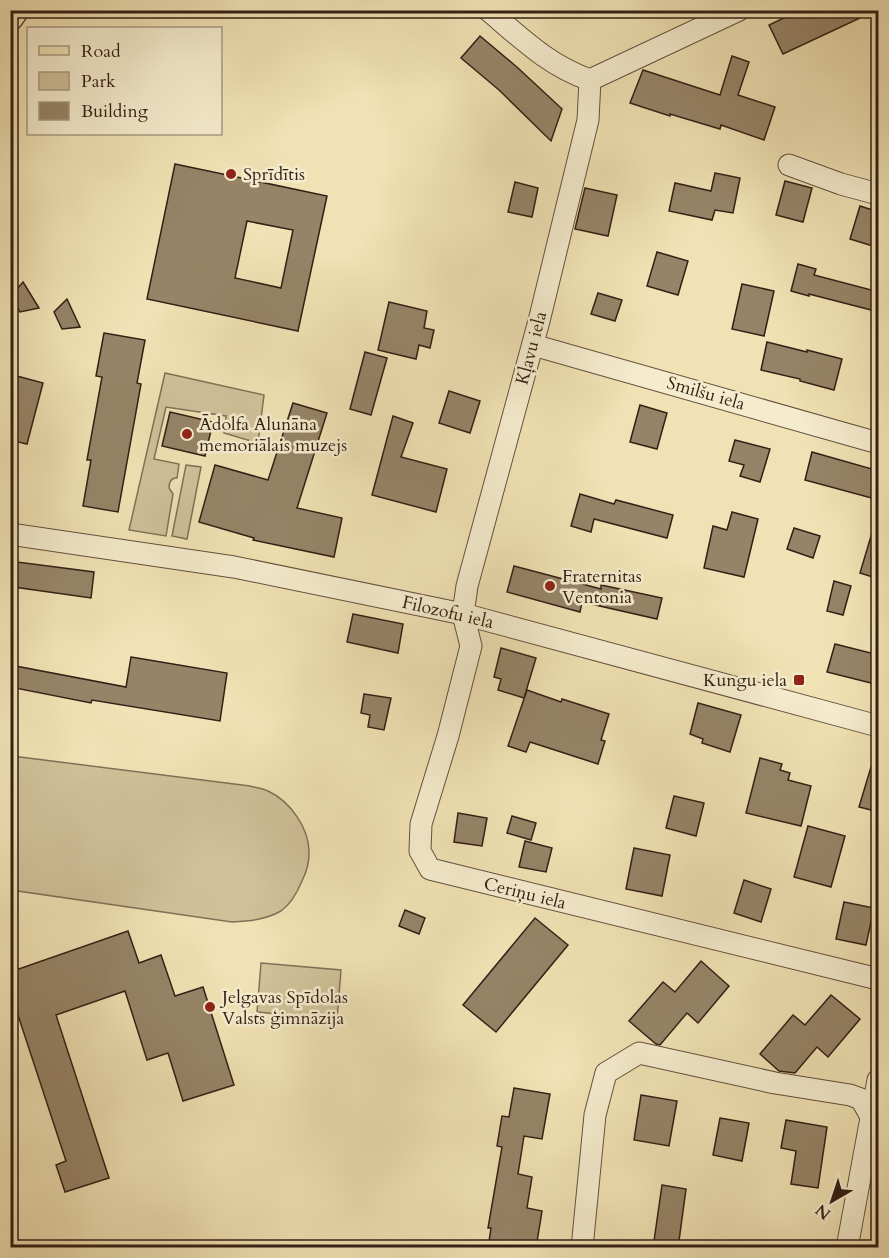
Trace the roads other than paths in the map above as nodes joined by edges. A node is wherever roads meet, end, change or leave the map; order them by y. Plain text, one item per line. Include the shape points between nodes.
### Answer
1 (15, 10) edge
2 (488, 10) edge
3 (735, 12) edge
4 (10, 17) edge
5 (590, 80) junction
6 (789, 165) dead end
7 (879, 194) edge
8 (533, 345) junction
9 (879, 443) edge
10 (10, 534) edge
11 (463, 614) junction
12 (879, 726) edge
13 (879, 979) edge
14 (879, 1080) edge
15 (875, 1119) edge
16 (582, 1248) edge
17 (847, 1248) edge

1 - 4 main road
2 - 5 street via 544,58
3 - 5 street
5 - 8 street, Kļavu iela via 588,120
6 - 7 street
8 - 9 street, Smilšu iela
8 - 11 street, Kļavu iela via 480,534
10 - 11 street, Filozofu iela via 234,567
11 - 12 street, Filozofu iela
11 - 13 street, Ceriņu iela via 471,646 421,824 420,851 430,869
14 - 15 street
15 - 16 street via 861,1100 850,1095 774,1083 639,1053 606,1073 594,1115
15 - 17 street

